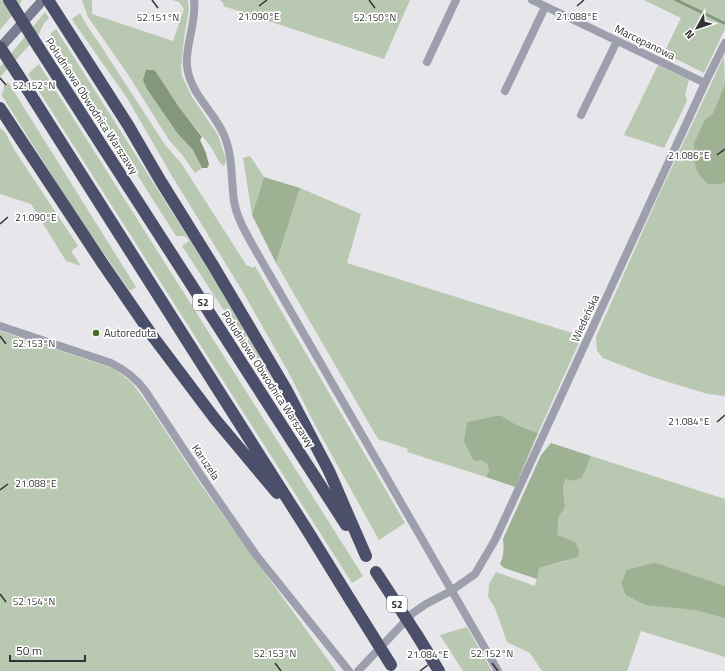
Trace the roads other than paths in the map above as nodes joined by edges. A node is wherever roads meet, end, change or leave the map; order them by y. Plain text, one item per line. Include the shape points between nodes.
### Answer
1 (9, 0) edge
2 (43, 0) edge
3 (48, 0) edge
4 (194, 0) edge
5 (456, 0) edge
6 (532, 0) edge
7 (545, 6) junction
8 (617, 41) junction
9 (725, 43) edge
10 (0, 47) edge
11 (427, 62) dead end
12 (705, 83) junction
13 (505, 91) dead end
14 (0, 108) edge
15 (581, 115) dead end
16 (0, 117) edge
17 (11, 125) junction
18 (0, 326) edge
19 (309, 533) junction
20 (366, 556) junction
21 (451, 591) junction
22 (393, 668) edge
23 (349, 671) edge
24 (358, 671) edge
25 (439, 671) edge
26 (498, 671) edge

1 - 20 highway, Południowa Obwodnica Warszawy / S2, bridge
2 - 10 main road
3 - 20 highway via 128,125 286,389 329,471
4 - 21 street via 187,56 189,74 195,91 219,125 226,142 231,164 234,202 240,221
5 - 11 street
6 - 7 street, Marcepanowa
7 - 8 street, Marcepanowa
7 - 13 street
8 - 12 street, Marcepanowa
8 - 15 street
9 - 12 street, Wiedeńska
10 - 19 highway, bridge
12 - 21 street, Wiedeńska via 495,540 475,574
14 - 17 highway
16 - 17 highway
17 - 19 highway via 154,338 215,419
18 - 23 street, Karuzela via 111,363 136,379 256,555
19 - 22 highway, bridge
20 - 25 highway, Południowa Obwodnica Warszawy / S2, bridge
21 - 24 street, Wiedeńska via 413,613
21 - 26 street

